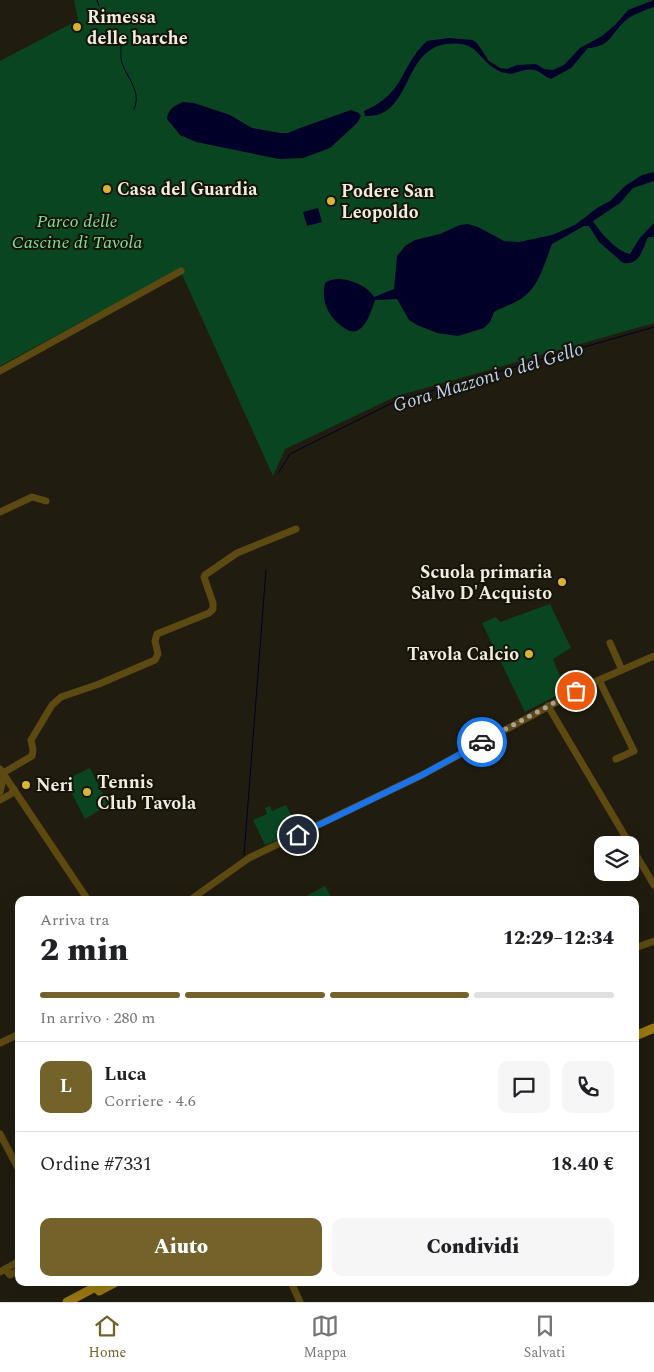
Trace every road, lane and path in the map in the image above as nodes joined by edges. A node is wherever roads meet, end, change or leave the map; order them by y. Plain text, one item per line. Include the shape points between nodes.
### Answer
1 (181, 271) dead end
2 (0, 371) edge
3 (46, 501) dead end
4 (0, 512) edge
5 (296, 529) dead end
6 (610, 643) dead end
7 (654, 656) edge
8 (622, 670) junction
9 (599, 680) junction
10 (548, 706) junction
11 (616, 758) dead end
12 (2, 773) edge
13 (14, 789) junction
14 (1, 795) edge
15 (19, 798) junction
16 (654, 885) edge
17 (85, 896) edge
18 (196, 896) edge
19 (654, 941) edge
20 (639, 947) edge
21 (654, 1028) edge
22 (639, 1034) edge
23 (15, 1036) edge
24 (0, 1043) edge
25 (0, 1134) edge
26 (15, 1162) edge
27 (15, 1263) edge
28 (3, 1270) edge
29 (15, 1272) edge
30 (97, 1286) edge
31 (109, 1286) edge
32 (293, 1286) edge
33 (67, 1302) edge
34 (79, 1302) edge
35 (300, 1302) edge

1 - 2 street
3 - 4 street via 32,497
5 - 12 street via 237,553 205,575 214,603 209,613 157,634 158,654 155,660 62,697 52,705 31,740 32,756
6 - 8 street
7 - 8 street
8 - 9 street
9 - 10 street
9 - 11 street via 634,751
10 - 16 street
10 - 18 street via 422,775 249,858
12 - 13 street
12 - 14 street
13 - 14 street via 11,794
13 - 15 street
14 - 15 street
15 - 17 street
19 - 20 street
21 - 22 main road
23 - 24 street
25 - 26 street
27 - 28 street
28 - 29 street via 10,1275
30 - 33 main road
31 - 34 main road
32 - 35 street

